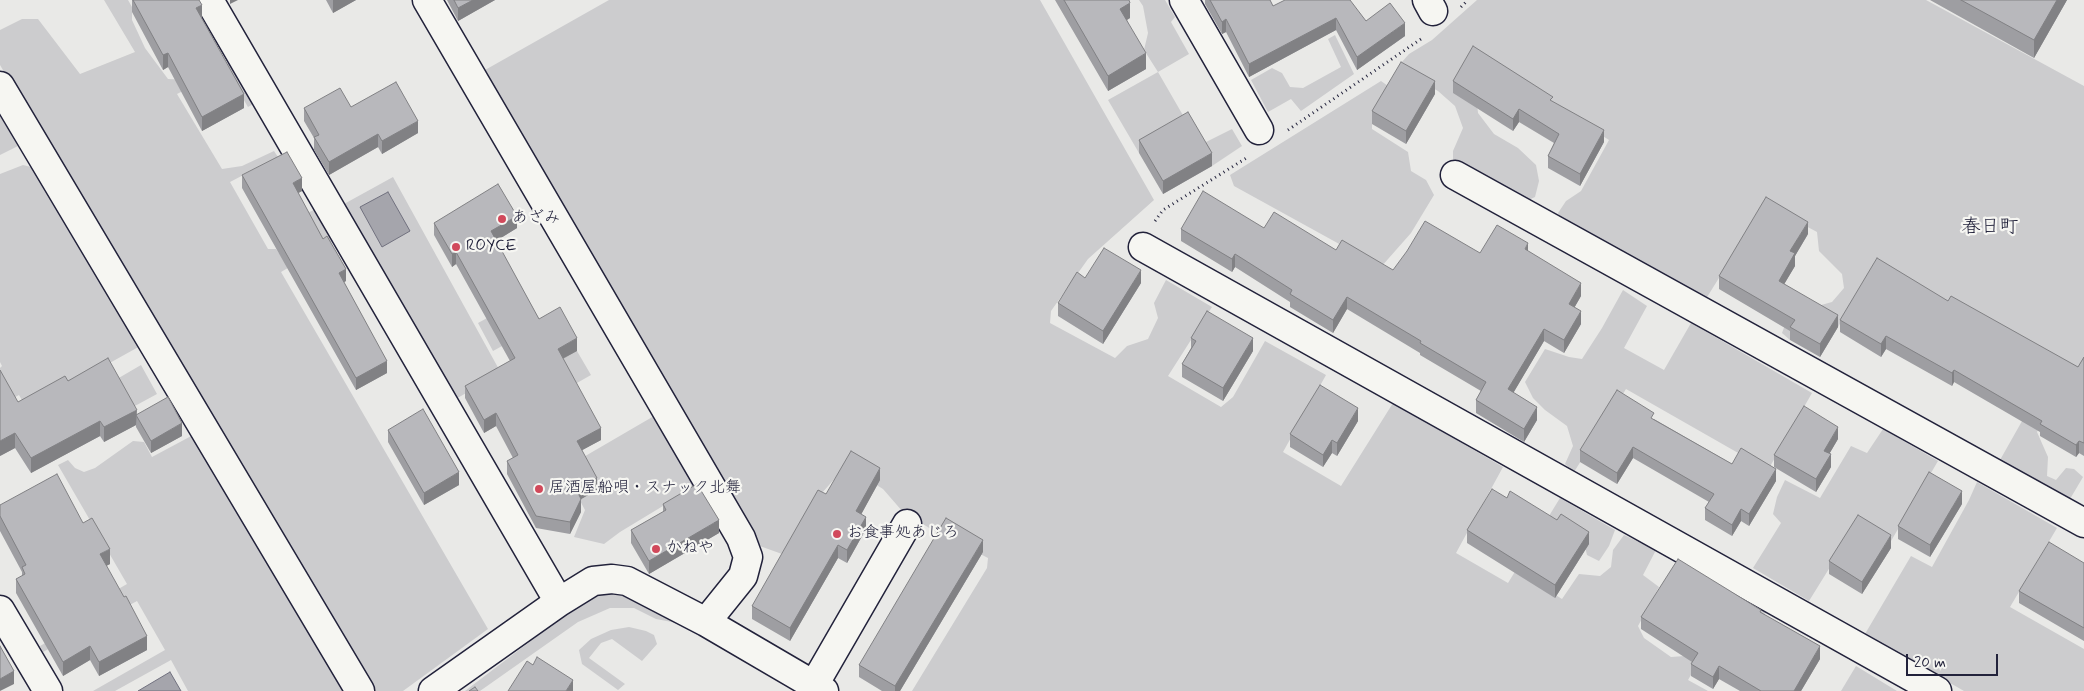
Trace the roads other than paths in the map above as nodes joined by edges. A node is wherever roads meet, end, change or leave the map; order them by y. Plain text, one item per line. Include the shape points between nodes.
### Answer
1 (209, 0) edge
2 (427, 0) edge
3 (1184, 0) edge
4 (0, 86) edge
5 (1264, 140) road end
6 (1455, 175) dead end
7 (1143, 247) dead end
8 (2084, 523) edge
9 (907, 524) dead end
10 (559, 602) junction
11 (0, 610) edge
12 (706, 622) junction
13 (820, 688) edge
14 (48, 691) edge
15 (360, 691) edge
16 (433, 691) edge
17 (1937, 691) edge

1 - 10 street
2 - 12 street via 741,538 748,557 743,576
3 - 5 street
4 - 15 street
6 - 8 street
7 - 17 street
9 - 13 street
10 - 12 street via 593,581 628,581
10 - 16 street
11 - 14 street
12 - 13 street

